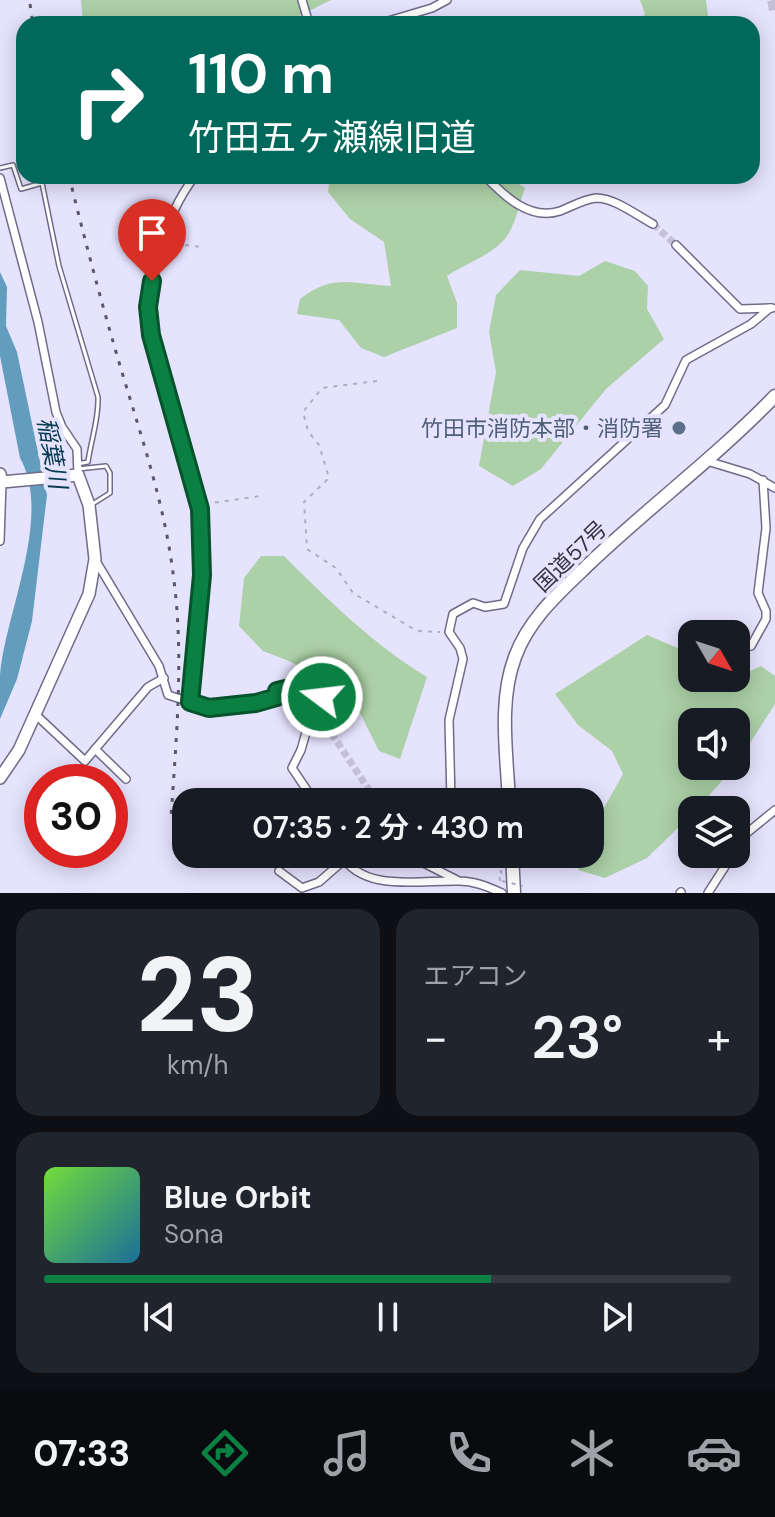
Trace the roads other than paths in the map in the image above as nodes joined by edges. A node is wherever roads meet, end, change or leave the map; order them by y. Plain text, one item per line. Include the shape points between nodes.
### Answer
1 (447, 0) edge
2 (405, 16) edge
3 (0, 168) edge
4 (16, 174) edge
5 (0, 178) edge
6 (19, 184) edge
7 (38, 184) edge
8 (42, 184) edge
9 (189, 184) edge
10 (493, 184) edge
11 (653, 224) tunnel mouth
12 (163, 244) junction
13 (176, 244) road end
14 (676, 245) tunnel mouth
15 (773, 308) edge
16 (775, 396) edge
17 (706, 461) junction
18 (78, 469) junction
19 (3, 480) edge
20 (763, 480) junction
21 (775, 488) edge
22 (89, 505) junction
23 (0, 541) edge
24 (95, 559) junction
25 (751, 646) dead end
26 (164, 678) junction
27 (277, 697) junction
28 (190, 702) junction
29 (318, 706) junction
30 (35, 714) junction
31 (95, 749) junction
32 (110, 764) edge
33 (0, 778) edge
34 (306, 788) edge
35 (451, 788) edge
36 (508, 788) edge
37 (775, 810) edge
38 (750, 829) edge
39 (332, 868) edge
40 (351, 868) edge
41 (433, 868) edge
42 (514, 868) edge
43 (724, 868) edge
44 (279, 871) dead end
45 (459, 881) junction
46 (300, 890) edge
47 (518, 890) edge
48 (502, 893) edge
49 (708, 893) edge

1 - 2 street
3 - 4 lane via 13,165
5 - 18 street via 56,412 77,449
6 - 7 lane via 21,189
8 - 18 lane via 59,266 98,397 88,462
9 - 12 street
10 - 11 street via 509,200 536,213 554,213 595,198
12 - 13 street
12 - 28 street via 148,307 151,335 196,489 203,552
14 - 15 street via 740,309
15 - 35 street via 686,360 665,405 540,519 523,548 504,604 473,603 453,614 449,632 463,659 449,720
16 - 17 highway, 国道57号
17 - 20 street
17 - 36 highway, 国道57号 via 556,596 527,631 507,688
18 - 19 main road via 62,477
18 - 22 main road
18 - 22 lane via 106,466 110,473 110,493
19 - 23 street
20 - 21 street
20 - 25 street via 766,528 758,593 766,619
22 - 24 main road
24 - 26 street
24 - 30 main road via 89,594
26 - 28 street via 168,695
26 - 31 street via 148,687
27 - 28 street via 209,708
27 - 29 street via 292,692
27 - 29 street via 277,691 308,686 322,697
29 - 34 street, bridge via 292,768
30 - 31 street via 85,761
30 - 33 main road
31 - 32 street
37 - 38 street
39 - 46 street via 319,882
40 - 45 street via 357,876 389,886
41 - 45 street
42 - 47 highway
43 - 49 street
44 - 46 street
45 - 48 street

